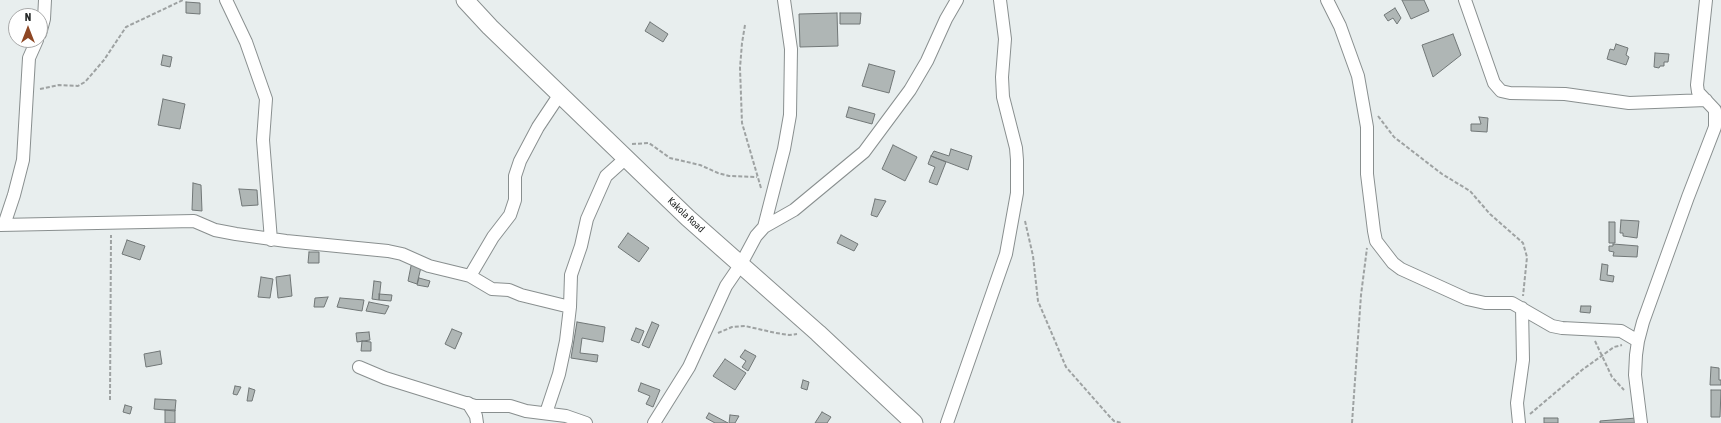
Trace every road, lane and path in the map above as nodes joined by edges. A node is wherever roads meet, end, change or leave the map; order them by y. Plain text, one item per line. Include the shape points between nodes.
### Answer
1 (183, 0) edge
2 (226, 0) edge
3 (465, 0) edge
4 (784, 0) edge
5 (957, 0) edge
6 (1000, 0) edge
7 (1327, 0) edge
8 (1465, 0) edge
9 (1706, 0) edge
10 (745, 25) dead end
11 (33, 48) edge
12 (27, 93) junction
13 (560, 94) junction
14 (1712, 102) edge
15 (1378, 116) dead end
16 (613, 145) junction
17 (626, 158) junction
18 (757, 177) junction
19 (769, 208) junction
20 (1025, 220) dead end
21 (111, 222) junction
22 (2, 225) edge
23 (764, 227) junction
24 (270, 240) junction
25 (1368, 242) dead end
26 (741, 264) junction
27 (470, 276) junction
28 (570, 307) junction
29 (1522, 308) junction
30 (1589, 329) junction
31 (718, 334) dead end
32 (820, 336) junction
33 (1638, 340) junction
34 (1602, 356) junction
35 (358, 367) dead end
36 (110, 400) dead end
37 (468, 403) junction
38 (1638, 404) junction
39 (546, 413) junction
40 (1522, 421) edge
41 (477, 423) edge
42 (586, 423) edge
43 (654, 423) edge
44 (914, 423) edge
45 (947, 423) edge
46 (1122, 423) edge
47 (1352, 423) edge
48 (1641, 423) edge

1 - 12 path via 126,27 104,60 85,82 78,86 48,86
2 - 24 street via 249,50 266,99 263,140
3 - 13 main road, Kakola Road
4 - 19 street via 791,49 790,115
5 - 23 street via 910,90 864,152 794,210
6 - 45 street via 1005,39 1003,97 1016,148 1017,193 1006,254
7 - 29 street via 1340,26 1358,76 1367,127 1367,174 1374,231 1380,248 1401,269 1467,299 1512,303
8 - 14 street via 1494,83 1501,91 1565,94 1629,103
9 - 14 street via 1697,85 1698,92
10 - 18 path via 740,68 742,123
11 - 12 street via 29,58
12 - 22 street via 23,160 14,195
13 - 16 main road, Kakola Road
13 - 27 street via 520,161 515,176 515,200 510,215 493,237
14 - 33 street via 1715,110 1715,127 1685,204
15 - 29 path via 1394,137 1442,174 1470,191 1490,214 1523,243 1527,257
16 - 17 main road, Kakola Road
16 - 18 path via 649,143 670,158 700,165 729,176
17 - 26 main road, Kakola Road via 688,218
17 - 28 street via 606,176 589,213 571,275
18 - 19 path
19 - 23 street
20 - 46 path via 1033,256 1038,300 1066,366 1110,417
21 - 22 street
21 - 24 street via 194,221 215,230
21 - 36 path
23 - 26 street via 756,236
24 - 27 street via 388,251 429,266
25 - 47 path via 1363,266
26 - 32 main road, Kakola Road
26 - 43 street via 726,286 689,367
27 - 28 street via 492,289 509,290
28 - 39 street via 559,374
29 - 30 street via 1552,326
29 - 40 street via 1522,360 1517,403
30 - 33 street via 1621,331
30 - 34 path
31 - 32 path via 732,326 745,326 789,335 803,333
32 - 44 main road, Kakola Road
33 - 34 path via 1614,347
33 - 38 street via 1635,374
34 - 38 path via 1612,377
34 - 40 path
35 - 37 street via 385,378
37 - 39 street via 475,406 510,406
37 - 41 street
38 - 48 street
39 - 42 street

